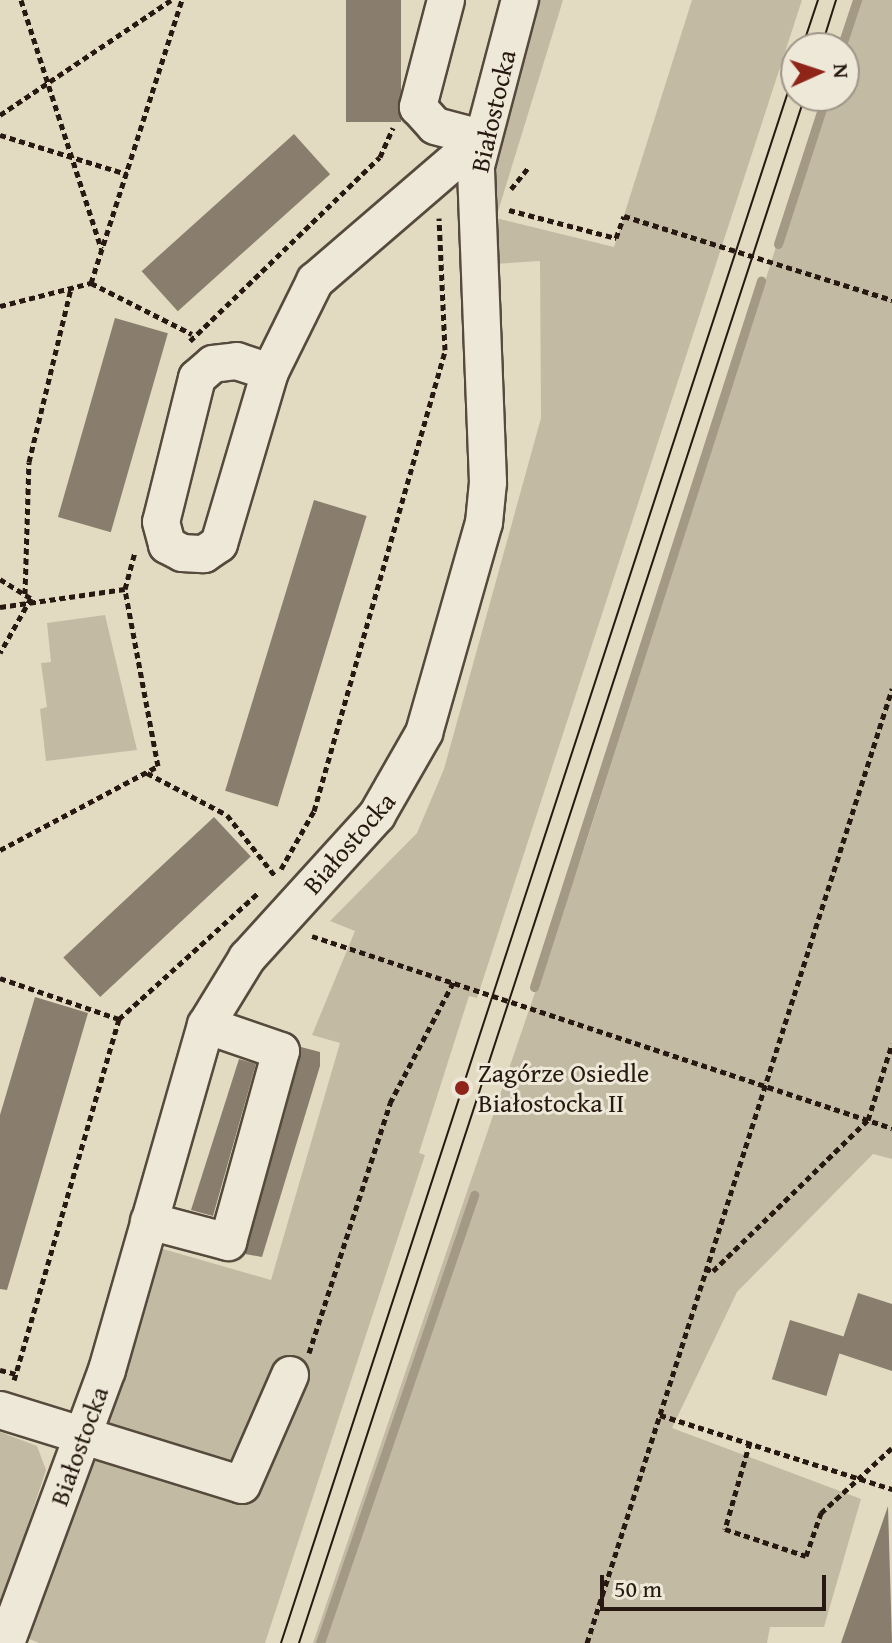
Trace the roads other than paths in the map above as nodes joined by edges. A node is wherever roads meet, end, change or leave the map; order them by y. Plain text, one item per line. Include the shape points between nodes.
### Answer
1 (446, 0) edge
2 (520, 0) edge
3 (481, 138) junction
4 (270, 372) junction
5 (206, 1025) junction
6 (149, 1221) junction
7 (290, 1375) road end
8 (2, 1411) edge
9 (86, 1431) junction
10 (6, 1643) edge

1 - 3 street via 418,107 435,126
2 - 3 street, Białostocka
3 - 4 street via 315,281
3 - 5 street, Białostocka via 475,198 488,482 484,523 424,733 403,780 247,958
4 - 4 street via 219,544 204,554 167,545 161,522 197,378 213,364 237,361
5 - 6 street, Białostocka
5 - 6 street via 281,1051 228,1242
6 - 9 street, Białostocka
7 - 9 street via 242,1485
8 - 9 street
9 - 10 street, Białostocka

